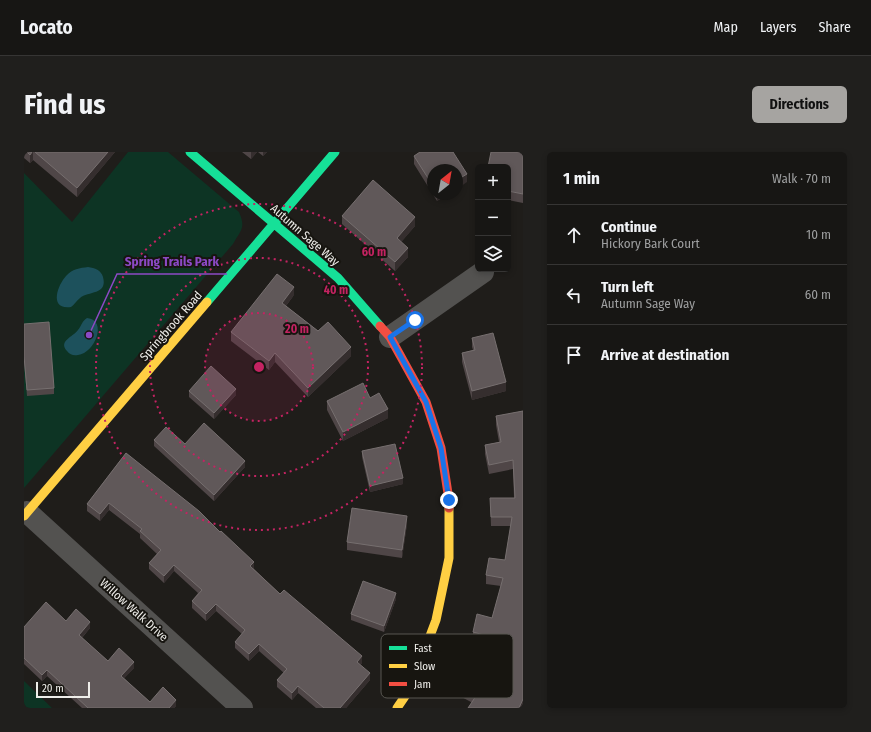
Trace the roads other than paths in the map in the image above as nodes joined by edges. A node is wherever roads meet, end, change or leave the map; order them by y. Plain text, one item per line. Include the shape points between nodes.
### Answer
1 (190, 152) edge
2 (335, 152) edge
3 (274, 224) junction
4 (483, 272) dead end
5 (390, 337) junction
6 (25, 514) edge
7 (431, 634) edge
8 (404, 698) edge
9 (242, 708) edge
10 (397, 708) edge

1 - 3 street, Autumn Sage Way
2 - 3 street, Springbrook Road
3 - 5 street, Autumn Sage Way via 338,278
3 - 6 street, Springbrook Road
4 - 5 street
5 - 7 street, Autumn Sage Way via 426,402 441,448 449,500 449,558
6 - 9 street, Willow Walk Drive
8 - 10 street, Autumn Sage Way

